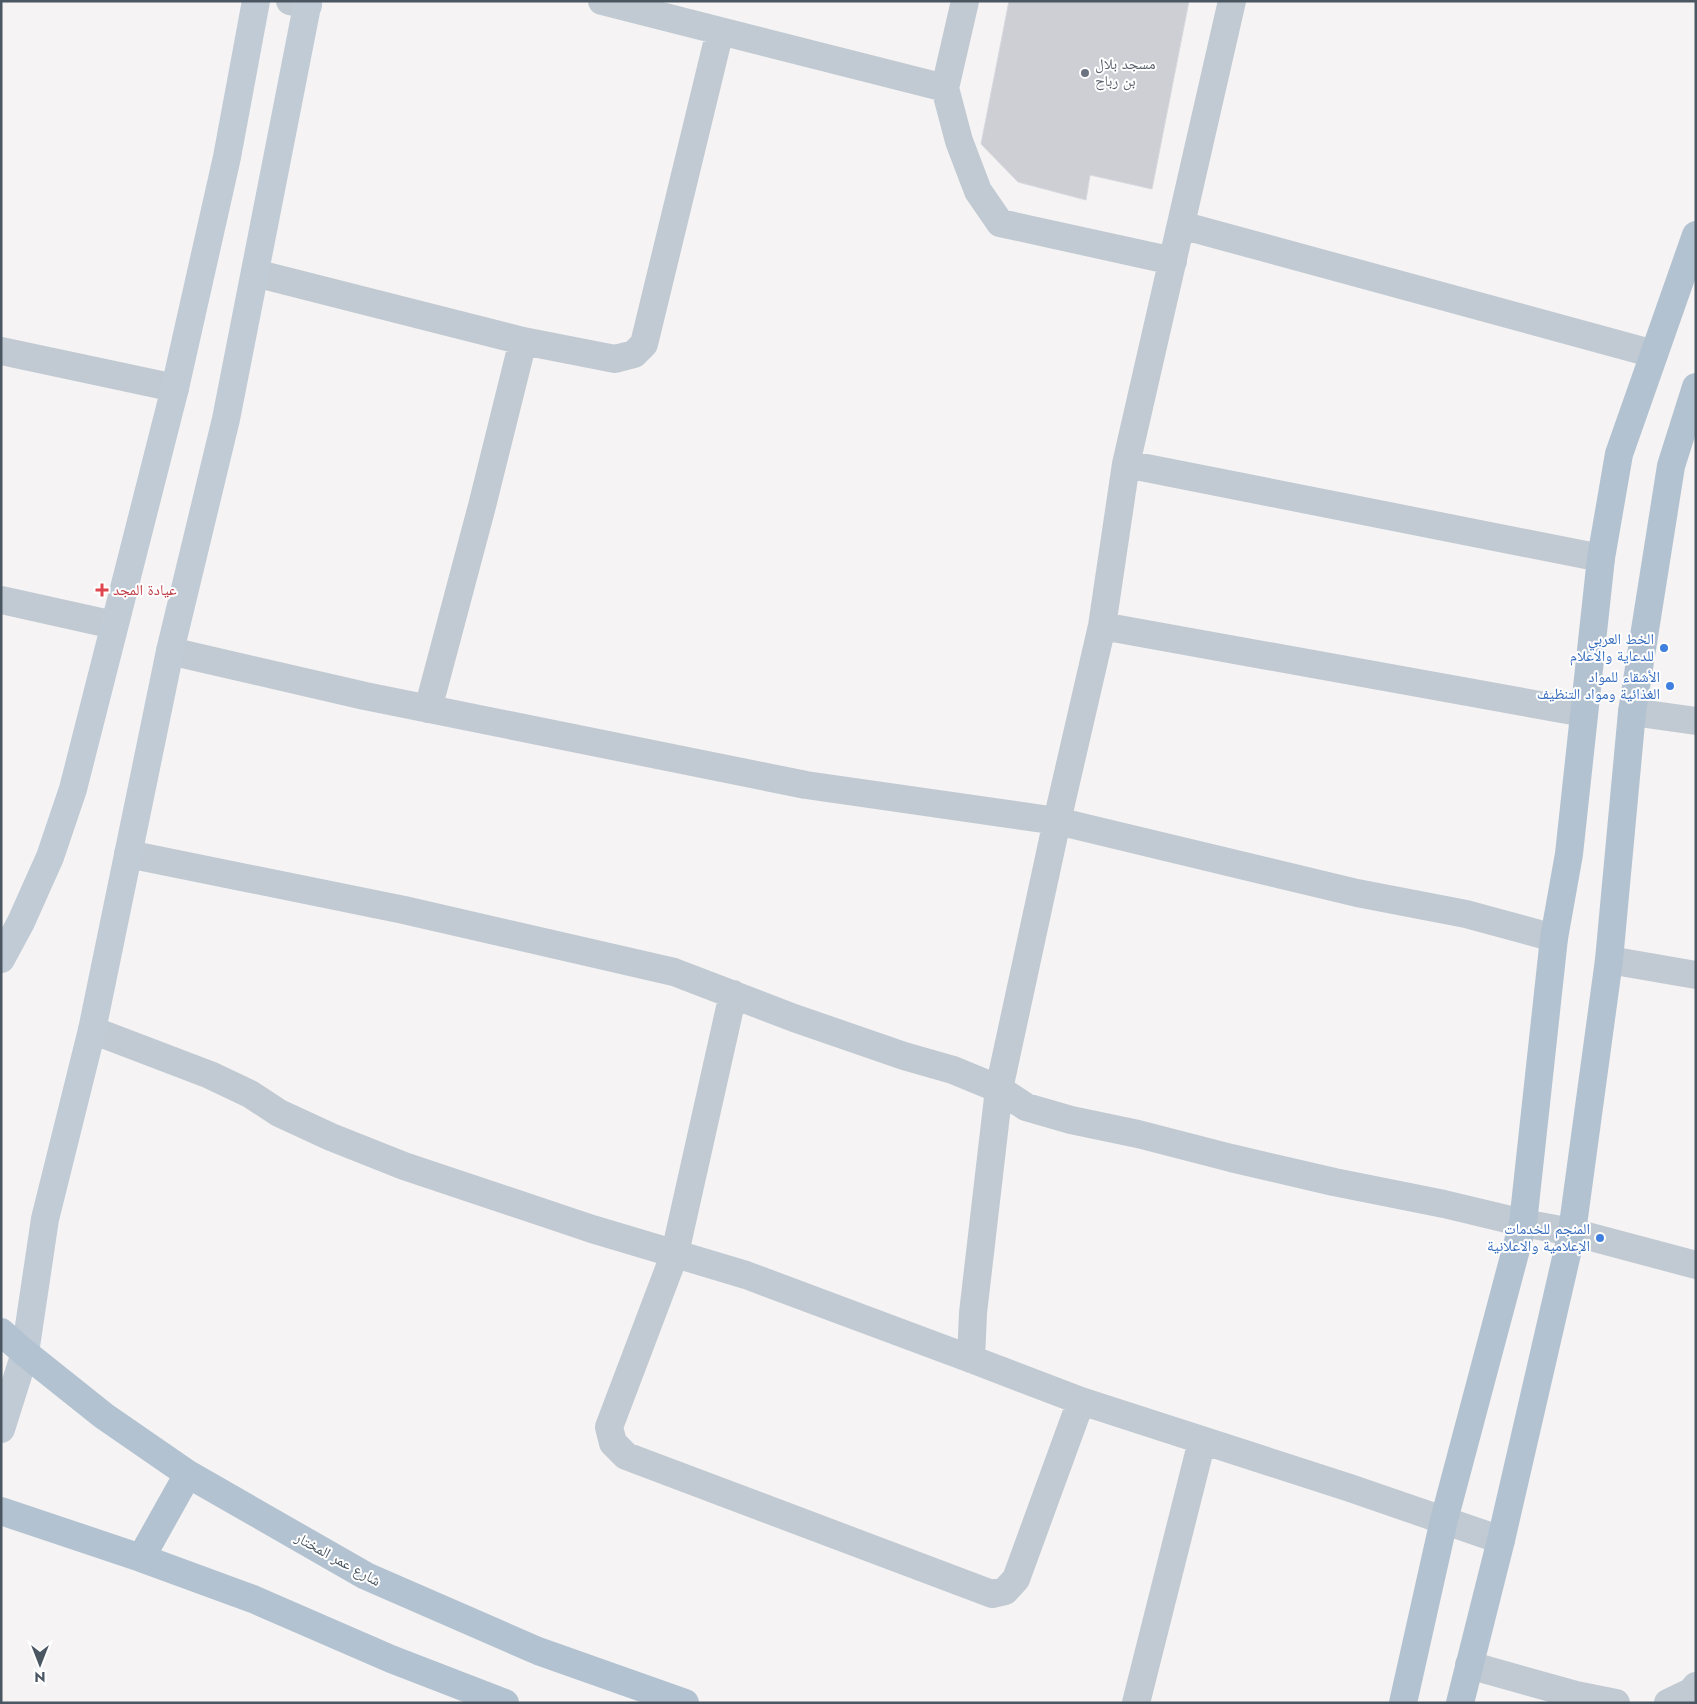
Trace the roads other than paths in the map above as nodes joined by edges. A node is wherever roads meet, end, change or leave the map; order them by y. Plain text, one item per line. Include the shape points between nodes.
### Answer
1 (256, 1) edge
2 (602, 1) edge
3 (966, 1) edge
4 (1232, 1) edge
5 (302, 3) edge
6 (720, 30) junction
7 (945, 88) junction
8 (1181, 225) junction
9 (1696, 235) edge
10 (1173, 261) junction
11 (255, 273) junction
12 (523, 340) junction
13 (1, 351) edge
14 (1654, 354) junction
15 (1696, 387) edge
16 (175, 388) junction
17 (1126, 464) junction
18 (1601, 558) junction
19 (1, 600) edge
20 (114, 625) junction
21 (1102, 626) junction
22 (170, 651) junction
23 (428, 709) junction
24 (1632, 712) junction
25 (1584, 713) junction
26 (1696, 721) edge
27 (1057, 821) junction
28 (128, 854) junction
29 (1554, 938) junction
30 (1, 959) edge
31 (1609, 960) junction
32 (1696, 975) edge
33 (733, 994) junction
34 (92, 1030) junction
35 (999, 1090) junction
36 (1523, 1223) junction
37 (1572, 1232) junction
38 (675, 1253) junction
39 (1696, 1265) edge
40 (1, 1332) edge
41 (25, 1352) junction
42 (971, 1359) junction
43 (1081, 1401) junction
44 (1, 1429) edge
45 (1202, 1441) junction
46 (188, 1474) junction
47 (1, 1511) edge
48 (1444, 1520) junction
49 (1501, 1540) junction
50 (141, 1558) junction
51 (1469, 1665) junction
52 (1696, 1686) edge
53 (505, 1703) edge
54 (685, 1703) edge
55 (1136, 1703) edge
56 (1403, 1703) edge
57 (1460, 1703) edge
58 (1616, 1703) edge
59 (1668, 1703) edge

1 - 16 main road via 227,157
2 - 6 street
3 - 7 street
4 - 8 street
5 - 11 main road
6 - 7 street
6 - 12 street via 644,344 634,354 615,359
7 - 10 street via 959,141 978,191 1000,223
8 - 10 street
8 - 14 street
9 - 14 main road
10 - 17 street
11 - 12 street
11 - 22 main road via 226,419
12 - 23 street
13 - 16 street
14 - 18 main road via 1619,454
15 - 24 main road via 1671,466
16 - 20 main road
17 - 18 street
17 - 21 street
18 - 25 main road
19 - 20 street
20 - 30 main road via 59,832 21,922
21 - 25 street
21 - 27 street
22 - 23 street
22 - 28 main road
23 - 27 street via 806,784
24 - 26 street
24 - 31 main road
25 - 29 main road via 1569,854
27 - 29 street via 1357,893 1466,914
27 - 35 street
28 - 33 street via 404,910 674,972
28 - 34 main road
29 - 36 main road
31 - 32 street
31 - 37 main road
33 - 35 street via 851,1038 953,1070
33 - 38 street
34 - 38 street via 210,1075 250,1094 279,1113 404,1166
34 - 41 main road via 45,1219
35 - 36 street via 1026,1107 1071,1120
35 - 42 street via 973,1313
36 - 37 street
36 - 48 main road
37 - 39 street
37 - 49 main road
38 - 42 street via 746,1275
38 - 43 street via 609,1427 613,1443 626,1456 992,1594 1005,1591 1016,1579
40 - 41 main road, شارع عمر المختار
41 - 44 main road
41 - 46 main road, شارع عمر المختار via 104,1416
42 - 43 street
43 - 45 street
45 - 48 street
45 - 55 street
46 - 50 main road
46 - 54 main road, شارع عمر المختار via 366,1576 538,1651
47 - 50 main road
48 - 49 street
48 - 56 main road
49 - 51 main road
50 - 53 main road via 253,1599 391,1659
51 - 57 main road
51 - 58 street
52 - 59 street via 1691,1692

